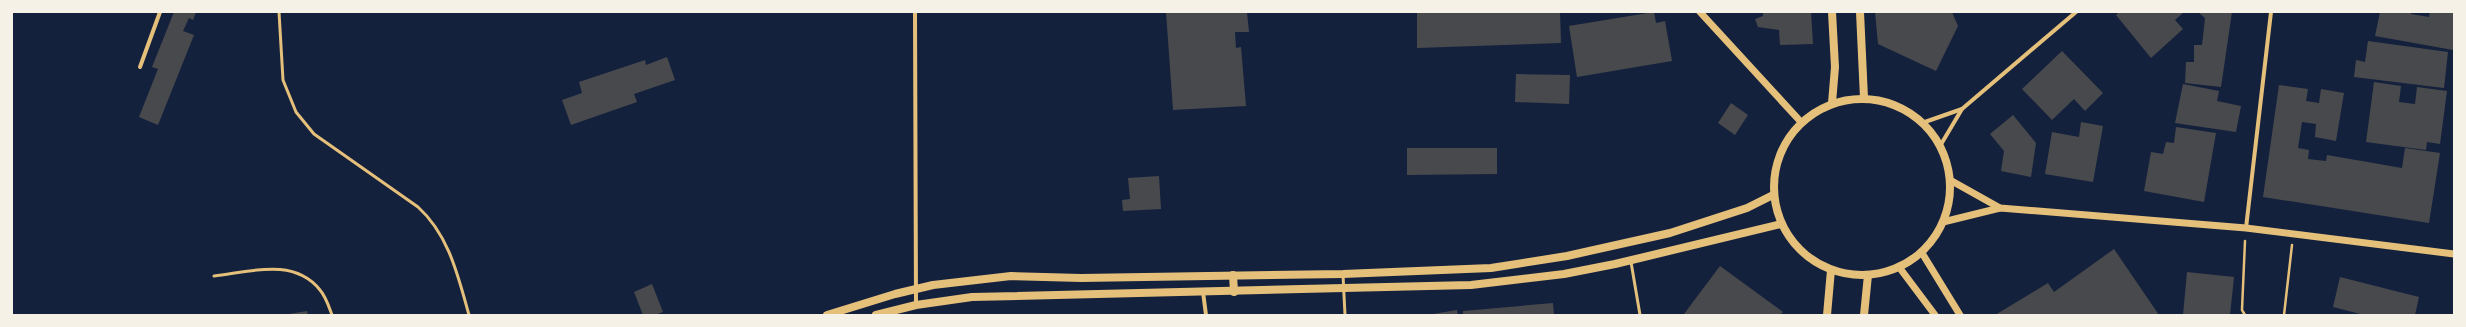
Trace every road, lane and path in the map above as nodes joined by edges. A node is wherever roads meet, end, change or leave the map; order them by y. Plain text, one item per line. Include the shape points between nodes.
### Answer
1 (160, 12) edge
2 (279, 12) edge
3 (915, 12) edge
4 (1700, 12) edge
5 (1832, 12) edge
6 (1860, 12) edge
7 (2076, 12) edge
8 (2271, 12) edge
9 (140, 67) dead end
10 (1864, 98) junction
11 (1832, 103) junction
12 (1962, 109) junction
13 (1801, 122) junction
14 (1922, 123) junction
15 (1940, 146) junction
16 (1950, 180) junction
17 (1773, 195) junction
18 (2000, 208) junction
19 (1943, 222) junction
20 (1781, 224) junction
21 (2246, 228) junction
22 (2293, 234) junction
23 (1922, 253) junction
24 (2454, 254) edge
25 (1631, 260) junction
26 (1899, 267) junction
27 (1831, 270) junction
28 (1343, 274) junction
29 (1233, 275) junction
30 (1868, 275) junction
31 (214, 276) dead end
32 (915, 289) junction
33 (1344, 289) junction
34 (1203, 292) junction
35 (1234, 292) junction
36 (916, 306) junction
37 (332, 315) edge
38 (469, 315) edge
39 (827, 315) edge
40 (876, 315) edge
41 (1206, 315) edge
42 (1345, 315) edge
43 (1640, 315) edge
44 (1827, 315) edge
45 (1864, 315) edge
46 (1935, 315) edge
47 (1960, 315) edge
48 (2245, 315) edge
49 (2284, 315) edge

1 - 9 street
2 - 38 lane via 283,80 296,112 314,134 418,207 432,220 448,249
3 - 32 street
4 - 13 street
5 - 11 main road via 1835,67
6 - 10 main road
7 - 12 street
8 - 21 street
10 - 11 main road
10 - 14 main road via 1905,110
11 - 13 main road via 1815,111
12 - 14 street
12 - 15 street
13 - 17 main road via 1784,143 1774,168
14 - 15 main road
15 - 16 main road
16 - 18 street
16 - 19 main road via 1949,202
17 - 20 main road
17 - 28 main road via 1746,208 1670,233 1530,263 1452,271
18 - 19 street
18 - 21 street
19 - 23 main road via 1934,239
20 - 25 main road
20 - 27 main road via 1794,244
21 - 22 street
21 - 48 path via 2242,310
22 - 24 street
22 - 49 path
23 - 26 main road
23 - 47 street
25 - 33 main road via 1564,274 1471,285
25 - 43 lane
26 - 30 main road
26 - 46 street
27 - 30 main road via 1849,275
27 - 44 main road
28 - 29 main road
28 - 33 lane
29 - 32 main road via 1011,276
29 - 35 main road
30 - 45 main road
31 - 37 lane via 275,268 290,270 320,290
32 - 36 street
32 - 39 main road
33 - 35 main road
33 - 42 lane
34 - 35 main road
34 - 36 main road via 972,297
34 - 41 street
36 - 40 main road

